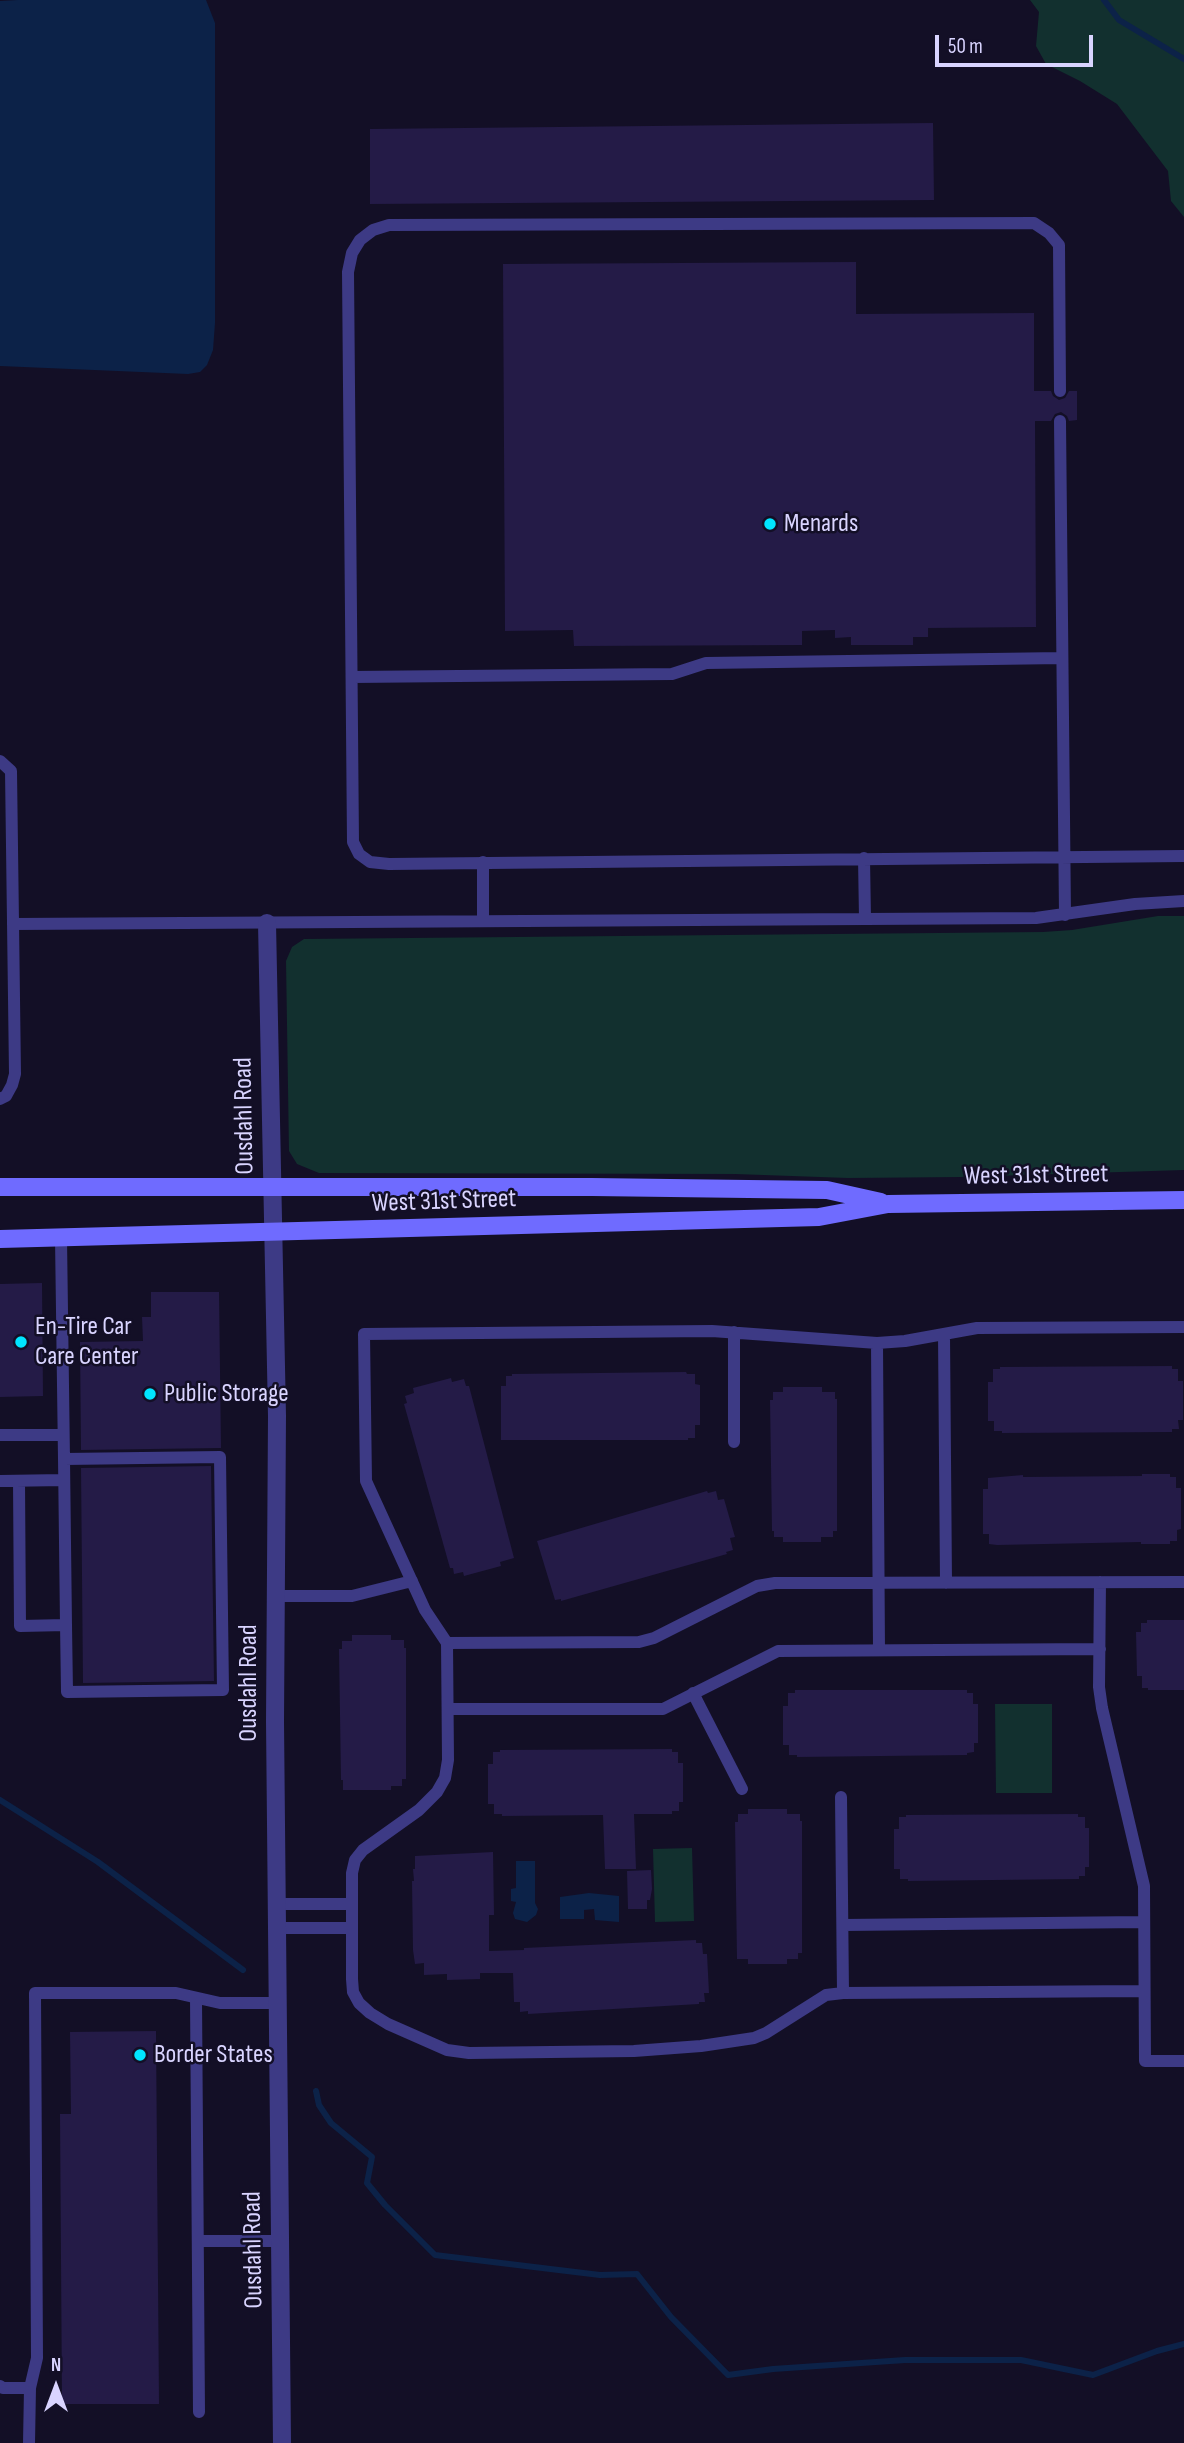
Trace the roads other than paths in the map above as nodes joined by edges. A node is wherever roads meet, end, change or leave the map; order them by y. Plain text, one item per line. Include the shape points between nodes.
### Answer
1 (1060, 391) dead end
2 (1060, 421) dead end
3 (1062, 658) junction
4 (352, 677) junction
5 (0, 761) edge
6 (1064, 856) junction
7 (1184, 856) edge
8 (864, 858) junction
9 (483, 863) junction
10 (1184, 901) edge
11 (1065, 915) junction
12 (865, 919) junction
13 (483, 921) junction
14 (267, 923) junction
15 (13, 924) junction
16 (0, 1099) edge
17 (0, 1187) edge
18 (272, 1188) junction
19 (1184, 1200) edge
20 (888, 1203) junction
21 (273, 1232) junction
22 (61, 1238) junction
23 (0, 1240) edge
24 (1184, 1327) edge
25 (734, 1332) junction
26 (944, 1334) junction
27 (877, 1343) junction
28 (0, 1435) edge
29 (63, 1435) junction
30 (734, 1442) dead end
31 (64, 1459) junction
32 (64, 1480) junction
33 (0, 1481) edge
34 (19, 1481) junction
35 (412, 1581) junction
36 (1100, 1582) junction
37 (1184, 1582) edge
38 (878, 1583) junction
39 (946, 1583) junction
40 (276, 1596) junction
41 (66, 1625) junction
42 (447, 1643) junction
43 (1100, 1649) junction
44 (879, 1650) junction
45 (693, 1693) junction
46 (448, 1709) junction
47 (742, 1789) dead end
48 (842, 1797) dead end
49 (277, 1904) junction
50 (352, 1905) junction
51 (1144, 1922) junction
52 (843, 1925) junction
53 (277, 1928) junction
54 (352, 1928) junction
55 (1144, 1991) junction
56 (843, 1993) junction
57 (196, 1998) junction
58 (278, 2003) junction
59 (1184, 2061) edge
60 (198, 2241) junction
61 (280, 2241) junction
62 (0, 2386) edge
63 (30, 2388) junction
64 (199, 2413) dead end
65 (29, 2443) edge
66 (282, 2443) edge

1 - 4 lane via 1059,245 1034,223 389,225 373,230 352,253 348,272
2 - 3 lane
3 - 4 lane via 706,663 672,674
3 - 6 lane
4 - 9 lane via 354,842 359,854 370,862 389,864
5 - 15 lane via 11,771
6 - 7 lane
6 - 8 lane
6 - 11 lane
8 - 9 lane
8 - 12 lane
9 - 13 lane
10 - 11 lane
11 - 12 lane
12 - 13 lane
13 - 14 lane
14 - 15 lane
14 - 18 street, Ousdahl Road
15 - 16 lane via 15,1074 6,1096
17 - 18 main road, West 31st Street
18 - 20 main road, West 31st Street via 827,1190
18 - 21 street, Ousdahl Road
19 - 20 main road, West 31st Street
20 - 21 main road, West 31st Street via 819,1217
21 - 22 main road, West 31st Street
21 - 40 street, Ousdahl Road
22 - 23 main road, West 31st Street
22 - 29 lane
24 - 26 lane via 977,1328
25 - 27 lane
25 - 30 lane
25 - 35 lane via 364,1334 366,1481
26 - 27 lane
26 - 39 lane
27 - 38 lane
28 - 29 lane
29 - 31 lane
31 - 32 lane
31 - 41 lane via 220,1457 223,1690 67,1692
32 - 34 lane
32 - 41 lane
33 - 34 lane
34 - 41 lane via 20,1626
35 - 40 lane via 352,1596
35 - 42 lane
36 - 37 lane
36 - 39 lane
36 - 43 lane
38 - 39 lane
38 - 42 lane via 757,1586 639,1642
38 - 44 lane
40 - 49 street, Ousdahl Road
42 - 46 lane
43 - 44 lane
43 - 51 lane via 1102,1708 1144,1886
44 - 45 lane via 778,1651
45 - 46 lane via 663,1709
45 - 47 lane
46 - 50 lane via 445,1778 419,1810 355,1860
48 - 52 lane
49 - 50 lane
49 - 53 street, Ousdahl Road
50 - 54 lane
51 - 52 lane
51 - 55 lane
52 - 56 lane
53 - 54 lane
53 - 58 street, Ousdahl Road
54 - 56 lane via 352,1979 359,2003 388,2024 447,2050 468,2053 634,2052 754,2038 826,1995
55 - 56 lane
55 - 59 lane via 1145,2061
57 - 58 lane via 220,2003
57 - 60 lane
57 - 63 lane via 176,1993 35,1993 37,2358
58 - 61 street, Ousdahl Road
60 - 61 lane
60 - 64 lane
61 - 66 street, Ousdahl Road
62 - 63 lane
63 - 65 lane

